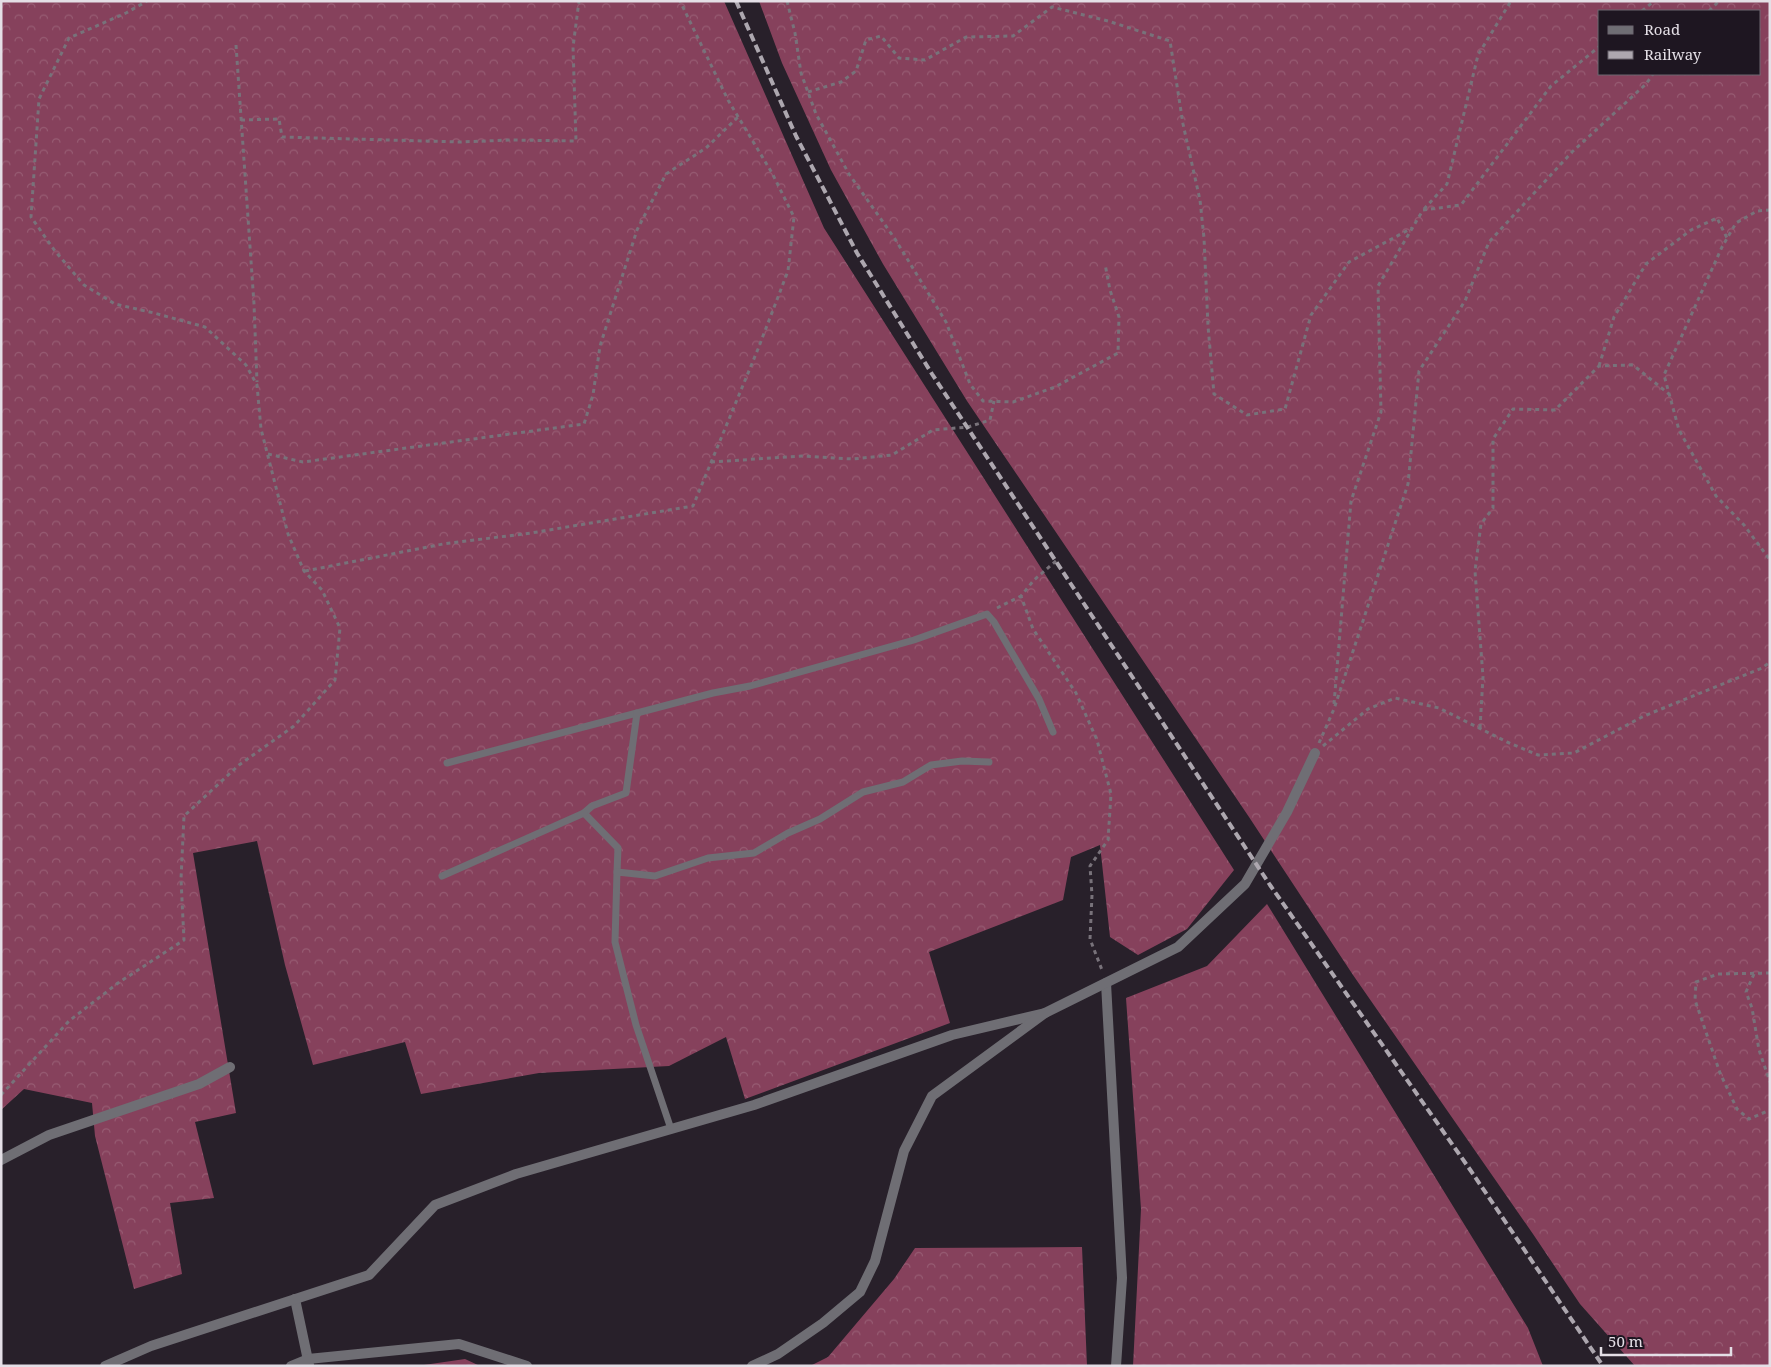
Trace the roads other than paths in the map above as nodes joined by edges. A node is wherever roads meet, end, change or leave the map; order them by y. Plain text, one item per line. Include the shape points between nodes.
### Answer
1 (637, 713) junction
2 (1053, 732) dead end
3 (1315, 753) road end
4 (989, 762) dead end
5 (447, 763) dead end
6 (584, 813) junction
7 (617, 872) junction
8 (442, 876) dead end
9 (1106, 983) junction
10 (1045, 1013) junction
11 (230, 1067) dead end
12 (671, 1129) junction
13 (1, 1160) edge
14 (295, 1298) junction
15 (309, 1362) edge
16 (105, 1366) edge
17 (291, 1366) edge
18 (528, 1366) edge
19 (752, 1366) edge
20 (1116, 1366) edge

1 - 2 lane via 776,679 914,640 987,614 1039,700
1 - 5 lane
1 - 6 lane via 626,793 592,806
3 - 9 street via 1287,812 1245,884 1178,947
4 - 7 lane via 962,761 931,766 902,782 863,792 820,819 754,853 708,858 655,876
6 - 7 lane via 618,848
6 - 8 lane
7 - 12 lane via 614,942 636,1025
9 - 10 street
9 - 20 street via 1122,1278
10 - 12 street via 952,1036 754,1105
10 - 19 street via 932,1096 904,1151 875,1261 860,1292 778,1354
11 - 13 street via 199,1084 49,1135
12 - 14 street via 516,1174 435,1205 369,1275
14 - 15 street
14 - 16 street via 151,1346
15 - 17 street
15 - 18 street via 460,1344

